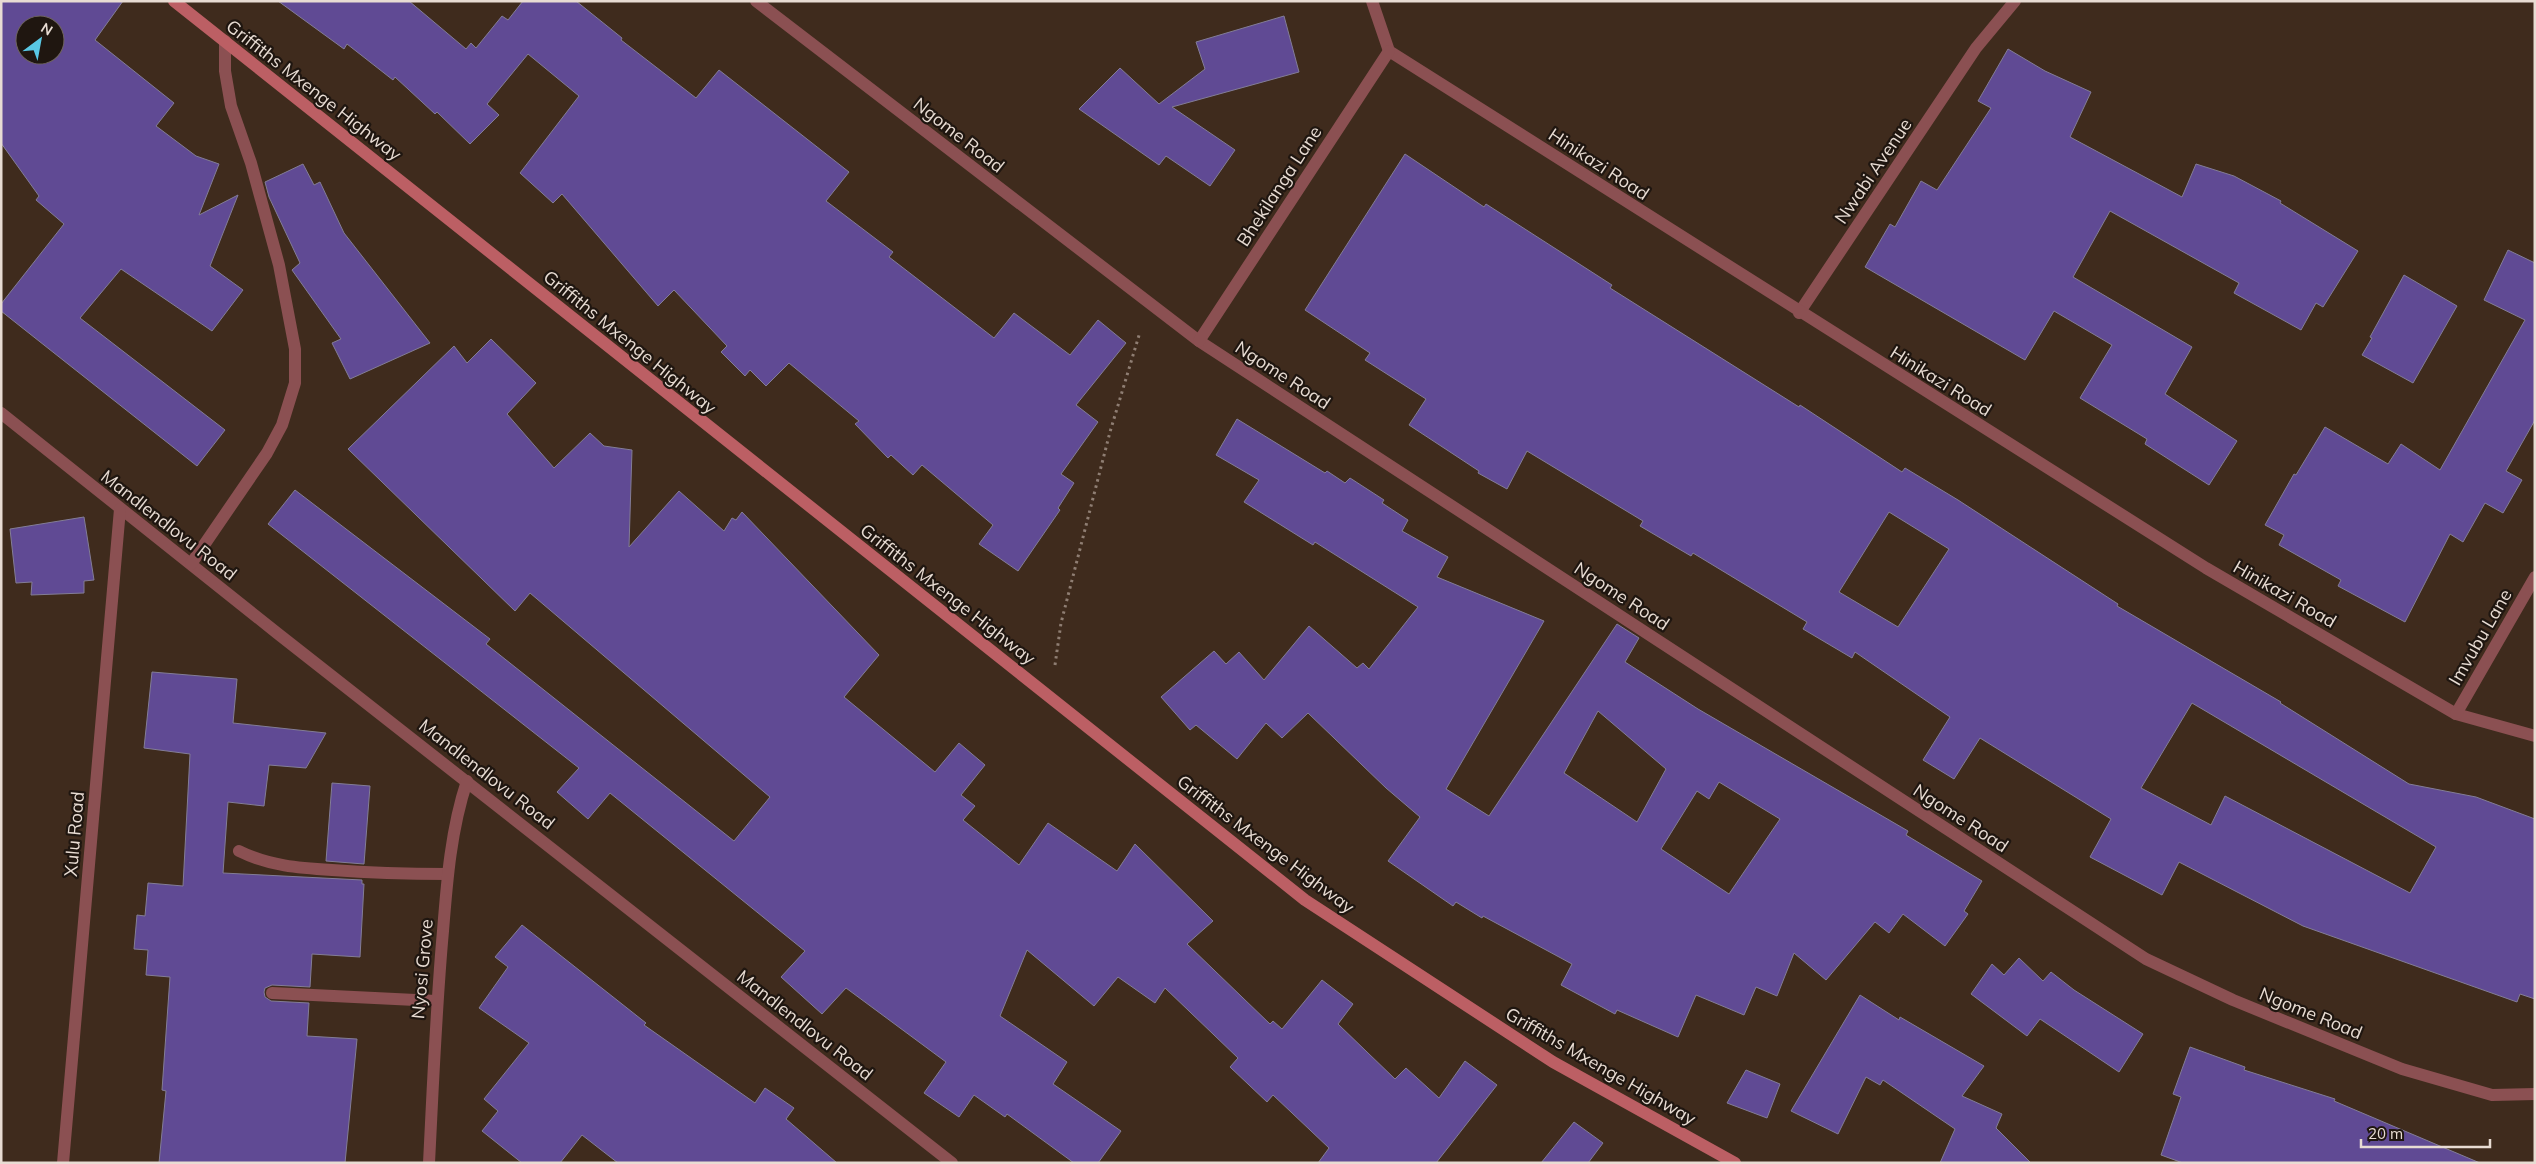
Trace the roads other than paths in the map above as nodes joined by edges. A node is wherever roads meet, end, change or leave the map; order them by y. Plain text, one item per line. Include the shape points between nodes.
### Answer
1 (174, 1) edge
2 (756, 1) edge
3 (1372, 1) edge
4 (2015, 1) edge
5 (225, 41) junction
6 (1389, 50) junction
7 (1799, 313) junction
8 (1199, 341) junction
9 (1, 413) edge
10 (120, 509) junction
11 (190, 564) junction
12 (2535, 577) edge
13 (2456, 714) junction
14 (2535, 736) edge
15 (467, 781) junction
16 (239, 851) dead end
17 (448, 874) junction
18 (272, 993) dead end
19 (436, 1001) junction
20 (2535, 1094) edge
21 (63, 1163) edge
22 (429, 1163) edge
23 (952, 1163) edge
24 (1735, 1163) edge

1 - 5 street, Griffiths Mxenge Highway
2 - 8 street, Ngome Road
3 - 6 street
4 - 7 street, Nwabi Avenue via 1976,48
5 - 11 street via 225,71 231,106 251,163 279,265 295,349 295,383 282,425 266,453
5 - 24 street, Griffiths Mxenge Highway via 1305,900 1553,1062
6 - 7 street, Hinikazi Road
6 - 8 street, Bhekilanga Lane
7 - 13 street, Hinikazi Road via 2206,568
8 - 20 street, Ngome Road via 2146,959 2233,1000 2402,1068 2492,1095
9 - 10 street, Mandlendlovu Road
10 - 11 street, Mandlendlovu Road
10 - 21 street, Xulu Road
11 - 15 street, Mandlendlovu Road
12 - 13 street, Imvubu Lane
13 - 14 street, Hinikazi Road
15 - 17 street, Nyosi Grove
15 - 23 street, Mandlendlovu Road
16 - 17 street via 279,866 378,874
17 - 19 street, Nyosi Grove
18 - 19 street
19 - 22 street, Nyosi Grove

